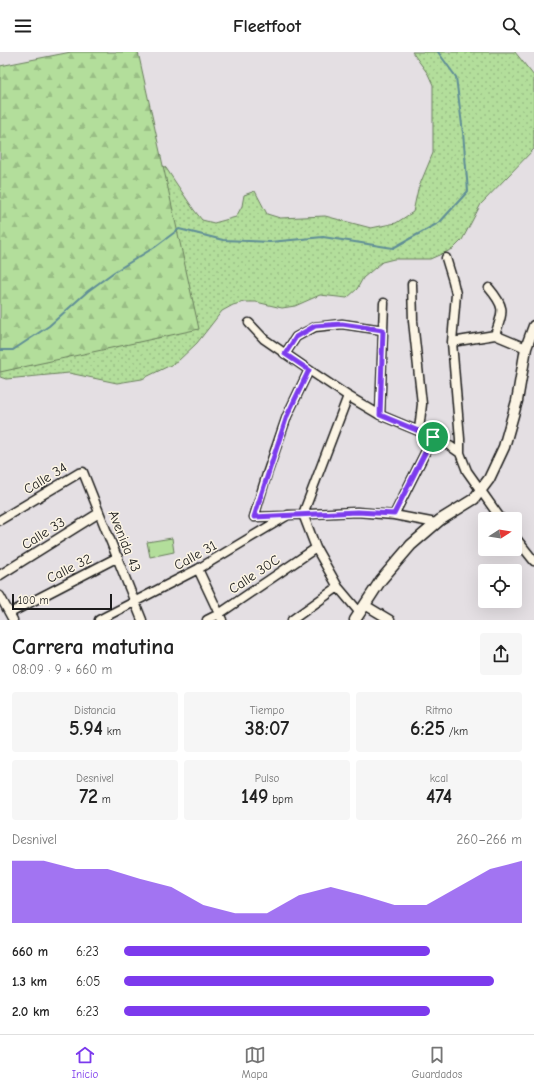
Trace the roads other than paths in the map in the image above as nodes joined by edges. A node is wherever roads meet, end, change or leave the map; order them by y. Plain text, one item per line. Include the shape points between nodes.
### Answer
1 (446, 258) dead end
2 (412, 284) dead end
3 (489, 288) dead end
4 (384, 303) dead end
5 (249, 323) dead end
6 (534, 326) edge
7 (383, 330) junction
8 (495, 335) junction
9 (452, 342) junction
10 (526, 348) junction
11 (285, 354) junction
12 (309, 370) junction
13 (348, 396) junction
14 (380, 415) junction
15 (418, 430) junction
16 (433, 437) junction
17 (460, 453) junction
18 (82, 472) joint
19 (480, 491) junction
20 (496, 512) edge
21 (99, 513) junction
22 (303, 514) junction
23 (394, 514) junction
24 (288, 515) junction
25 (0, 520) edge
26 (436, 523) junction
27 (522, 546) edge
28 (316, 548) junction
29 (118, 557) junction
30 (534, 561) edge
31 (198, 569) junction
32 (0, 575) edge
33 (338, 587) junction
34 (1, 599) edge
35 (135, 602) junction
36 (360, 613) edge
37 (12, 617) edge
38 (220, 617) edge
39 (99, 620) edge
40 (142, 620) edge
41 (206, 620) edge
42 (292, 620) edge
43 (390, 620) edge

1 - 9 street via 456,294
2 - 15 street via 422,404
3 - 8 street via 502,308
4 - 7 street
5 - 11 street via 264,339
6 - 10 main road
7 - 11 street via 342,324 315,326 296,337
7 - 14 street
8 - 9 street
8 - 10 street
9 - 17 street
10 - 19 main road via 517,401 504,447 489,479
11 - 12 street
12 - 13 street
12 - 24 street via 287,416 254,517
13 - 14 street
13 - 22 street
14 - 15 street
15 - 16 street
16 - 17 street
16 - 23 street
17 - 19 street via 467,471
18 - 21 street, Avenida 43
18 - 25 street, Calle 34
19 - 20 street
19 - 26 main road via 474,499
21 - 29 street, Avenida 43
21 - 32 street, Calle 33
22 - 23 street, Calle 31
22 - 24 street, Calle 31
22 - 28 street
23 - 26 street, Calle 31
24 - 31 street, Calle 31
26 - 36 main road via 411,545 381,580
27 - 30 street
28 - 33 street
28 - 38 street, Calle 30C
29 - 35 street, Avenida 43
29 - 37 street, Calle 32
31 - 35 street, Calle 31
31 - 38 street
33 - 36 street
33 - 42 street
34 - 37 street
35 - 39 street, Calle 31
35 - 40 street, Avenida 43
36 - 43 street
38 - 41 street, Calle 30C

